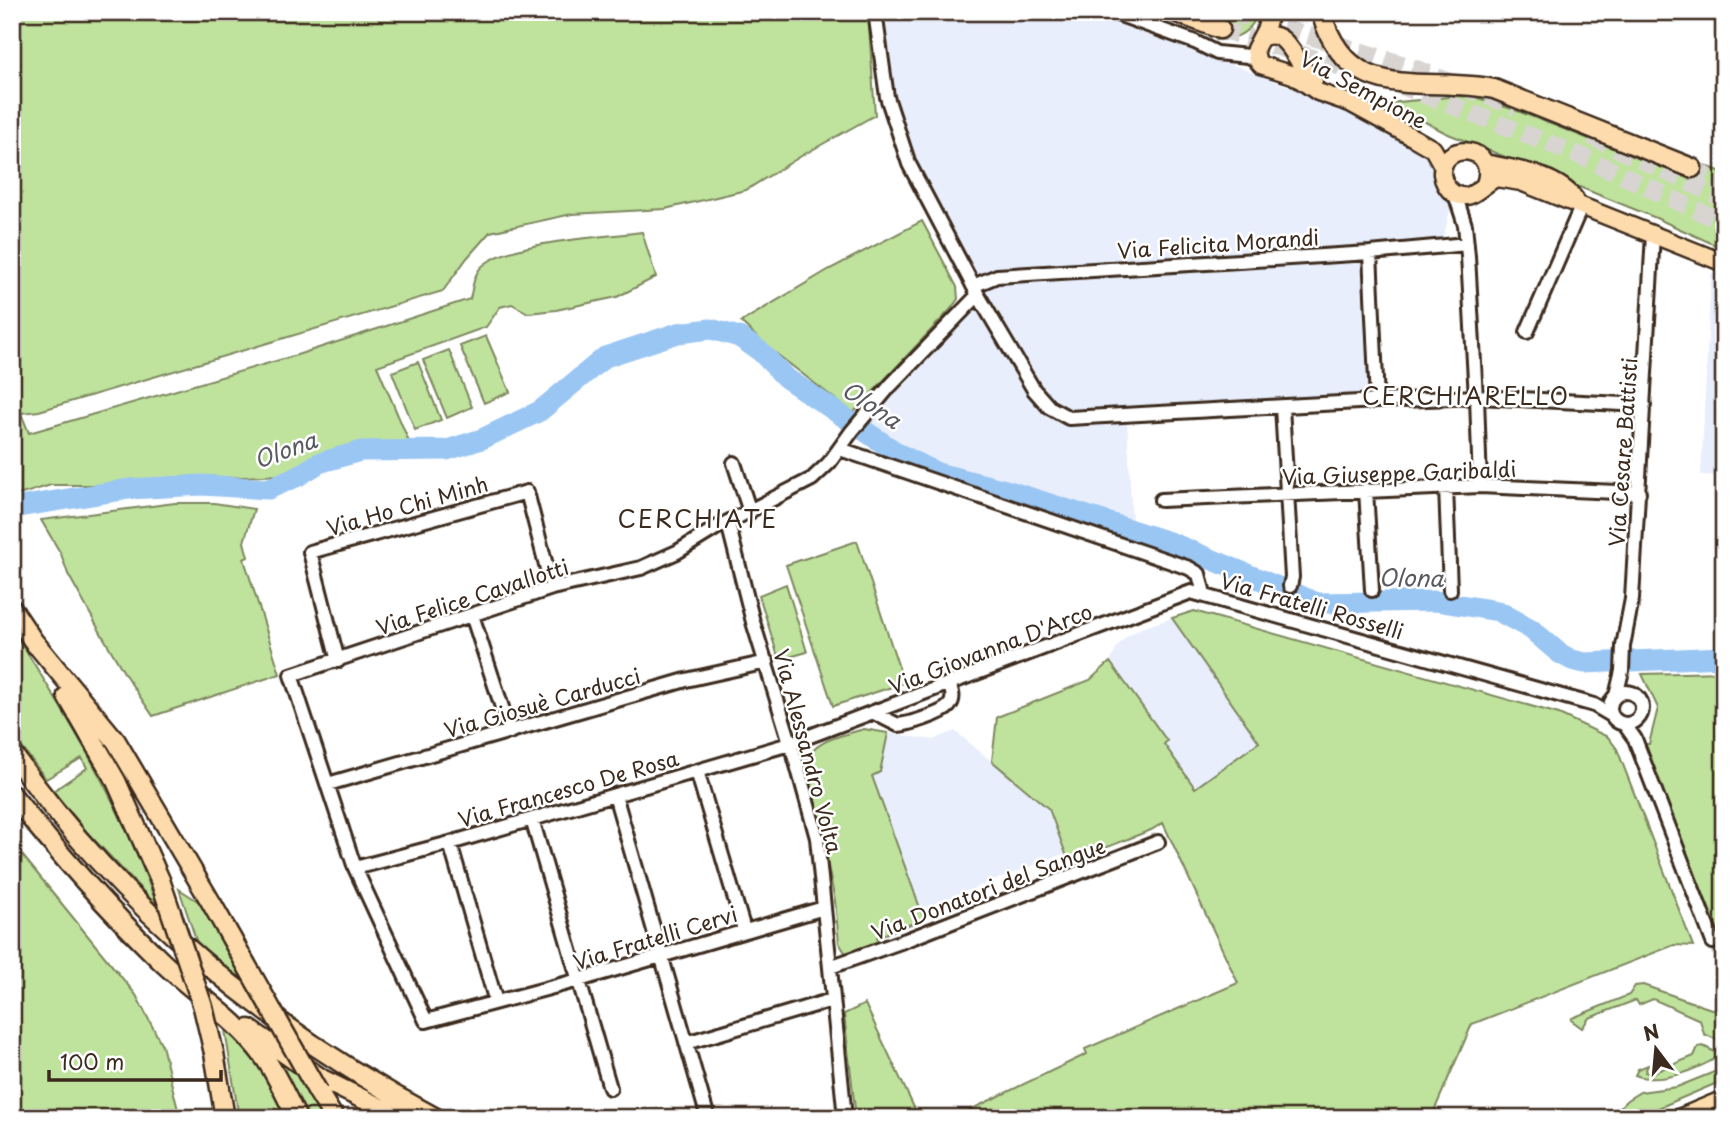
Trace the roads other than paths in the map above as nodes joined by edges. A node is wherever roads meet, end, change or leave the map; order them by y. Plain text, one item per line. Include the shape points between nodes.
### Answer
1 (875, 12) edge
2 (1112, 12) edge
3 (1175, 12) edge
4 (1270, 12) edge
5 (1277, 12) edge
6 (1321, 12) edge
7 (1220, 29) tunnel mouth
8 (1259, 41) junction
9 (1195, 42) junction
10 (1287, 43) junction
11 (1257, 60) junction
12 (1271, 69) junction
13 (1460, 151) junction
14 (1485, 163) junction
15 (1443, 167) junction
16 (1692, 168) tunnel mouth
17 (1485, 184) junction
18 (1463, 195) junction
19 (1581, 207) junction
20 (1653, 234) junction
21 (1467, 244) junction
22 (1370, 253) junction
23 (1724, 263) edge
24 (975, 290) junction
25 (1527, 332) dead end
26 (1476, 398) junction
27 (1377, 401) junction
28 (1644, 405) junction
29 (1282, 407) junction
30 (840, 449) junction
31 (734, 463) dead end
32 (1480, 486) junction
33 (1446, 487) junction
34 (1366, 490) junction
35 (1639, 493) junction
36 (1287, 495) junction
37 (1161, 500) dead end
38 (750, 512) junction
39 (728, 523) junction
40 (1290, 586) dead end
41 (552, 588) junction
42 (1372, 590) dead end
43 (1450, 590) dead end
44 (1203, 594) junction
45 (12, 608) edge
46 (472, 615) junction
47 (31, 638) junction
48 (338, 660) junction
49 (767, 662) junction
50 (1622, 671) junction
51 (949, 684) junction
52 (1630, 692) junction
53 (1614, 697) junction
54 (1594, 705) junction
55 (874, 713) junction
56 (1611, 715) junction
57 (1630, 723) junction
58 (510, 732) junction
59 (790, 743) junction
60 (12, 753) edge
61 (697, 771) junction
62 (328, 784) junction
63 (12, 789) edge
64 (12, 795) edge
65 (615, 795) junction
66 (532, 819) junction
67 (33, 822) junction
68 (1158, 842) dead end
69 (450, 843) junction
70 (355, 868) junction
71 (824, 908) junction
72 (744, 930) junction
73 (1713, 942) tunnel mouth
74 (660, 956) junction
75 (830, 967) junction
76 (579, 980) junction
77 (832, 1000) junction
78 (209, 1001) junction
79 (496, 1002) junction
80 (686, 1043) junction
81 (610, 1088) dead end
82 (1724, 1100) edge
83 (225, 1118) edge
84 (297, 1118) edge
85 (334, 1118) edge
86 (401, 1118) edge
87 (436, 1118) edge
88 (708, 1118) edge
89 (845, 1118) edge
90 (1681, 1118) edge

1 - 24 street via 887,97 908,163
2 - 9 street, Via Sempione
3 - 7 highway
4 - 8 main road
5 - 10 main road, Via Sempione
6 - 16 highway via 1336,47 1374,78 1494,89
8 - 9 street, Via Sempione via 1234,49
8 - 10 main road via 1270,35
8 - 11 main road
9 - 11 street, Via Sempione via 1217,53
10 - 12 main road via 1287,62
10 - 13 main road, Via Sempione via 1314,81 1355,96
11 - 12 main road, Via Sempione
12 - 15 main road, Via Sempione via 1286,71 1318,92 1350,103 1414,138 1433,149
13 - 14 main road via 1475,153
13 - 15 main road
14 - 17 main road
14 - 19 main road via 1550,181 1569,191
15 - 18 main road via 1444,182
17 - 18 main road via 1481,190
17 - 19 main road via 1496,178 1521,182
18 - 21 street
19 - 20 main road
19 - 25 street
20 - 23 main road
20 - 28 street, Via Cesare Battisti
21 - 22 street, Via Felicita Morandi
21 - 26 street
22 - 24 street, Via Felicita Morandi via 996,276
22 - 27 street
24 - 29 street via 1034,390 1049,408 1069,418
24 - 30 street, Via Felice Cavallotti via 870,408
26 - 27 street
26 - 28 street
26 - 32 street
27 - 29 street
28 - 35 street, Via Cesare Battisti
29 - 36 street
30 - 38 street, Via Felice Cavallotti via 812,479
30 - 44 street, Via Fratelli Rosselli via 1189,568 1199,574
31 - 38 street
32 - 33 street, Via Giuseppe Garibaldi
32 - 35 street, Via Giuseppe Garibaldi
33 - 34 street, Via Giuseppe Garibaldi
33 - 43 street
34 - 36 street, Via Giuseppe Garibaldi
34 - 42 street
35 - 50 street, Via Cesare Battisti
36 - 37 street, Via Giuseppe Garibaldi
36 - 40 street
38 - 39 street, Via Felice Cavallotti
39 - 41 street, Via Felice Cavallotti via 665,558 630,571
39 - 49 street, Via Alessandro Volta
41 - 46 street, Via Felice Cavallotti
41 - 48 street, Via Ho Chi Minh via 527,492 310,552
44 - 51 street, Via Giovanna D'Arco via 1183,594
44 - 54 street, Via Fratelli Rosselli
45 - 47 highway
46 - 48 street, Via Felice Cavallotti
46 - 58 street
47 - 83 highway, bridge via 116,781 160,880 195,981
47 - 85 highway, bridge via 116,741
48 - 62 street, Via Felice Cavallotti via 291,675
49 - 58 street, Via Giosuè Carducci via 687,680
49 - 59 street, Via Alessandro Volta
50 - 52 street, Via Cesare Battisti
50 - 53 street, Via Cesare Battisti
51 - 55 street, Via Giovanna D'Arco
51 - 55 street via 950,704 935,713 898,725
52 - 53 street
52 - 57 street via 1642,703 1642,713
53 - 54 street
53 - 56 street
54 - 56 street, Via Fratelli Rosselli
55 - 59 street, Via Giovanna D'Arco
56 - 57 street via 1618,722
57 - 73 street
58 - 62 street, Via Giosuè Carducci
59 - 61 street, Via Francesco De Rosa
59 - 71 street, Via Alessandro Volta via 817,838
60 - 87 highway via 97,859 221,977 301,1038
61 - 65 street, Via Francesco De Rosa
61 - 72 street
62 - 70 street
63 - 67 highway
64 - 67 highway
65 - 66 street, Via Francesco De Rosa
65 - 74 street
66 - 69 street, Via Francesco De Rosa
66 - 76 street
67 - 78 highway via 135,936
68 - 75 street, Via Donatori del Sangue
69 - 70 street, Via Francesco De Rosa
69 - 79 street
70 - 79 street, Via Fratelli Cervi via 426,1021
71 - 72 street, Via Fratelli Cervi
71 - 75 street, Via Alessandro Volta
72 - 74 street, Via Fratelli Cervi
74 - 76 street, Via Fratelli Cervi
74 - 80 street
75 - 77 street, Via Alessandro Volta
76 - 79 street, Via Fratelli Cervi
76 - 81 street
77 - 80 street
77 - 89 street, Via Alessandro Volta
78 - 84 highway via 264,1058
78 - 86 highway via 322,1079
80 - 88 street
82 - 90 highway

